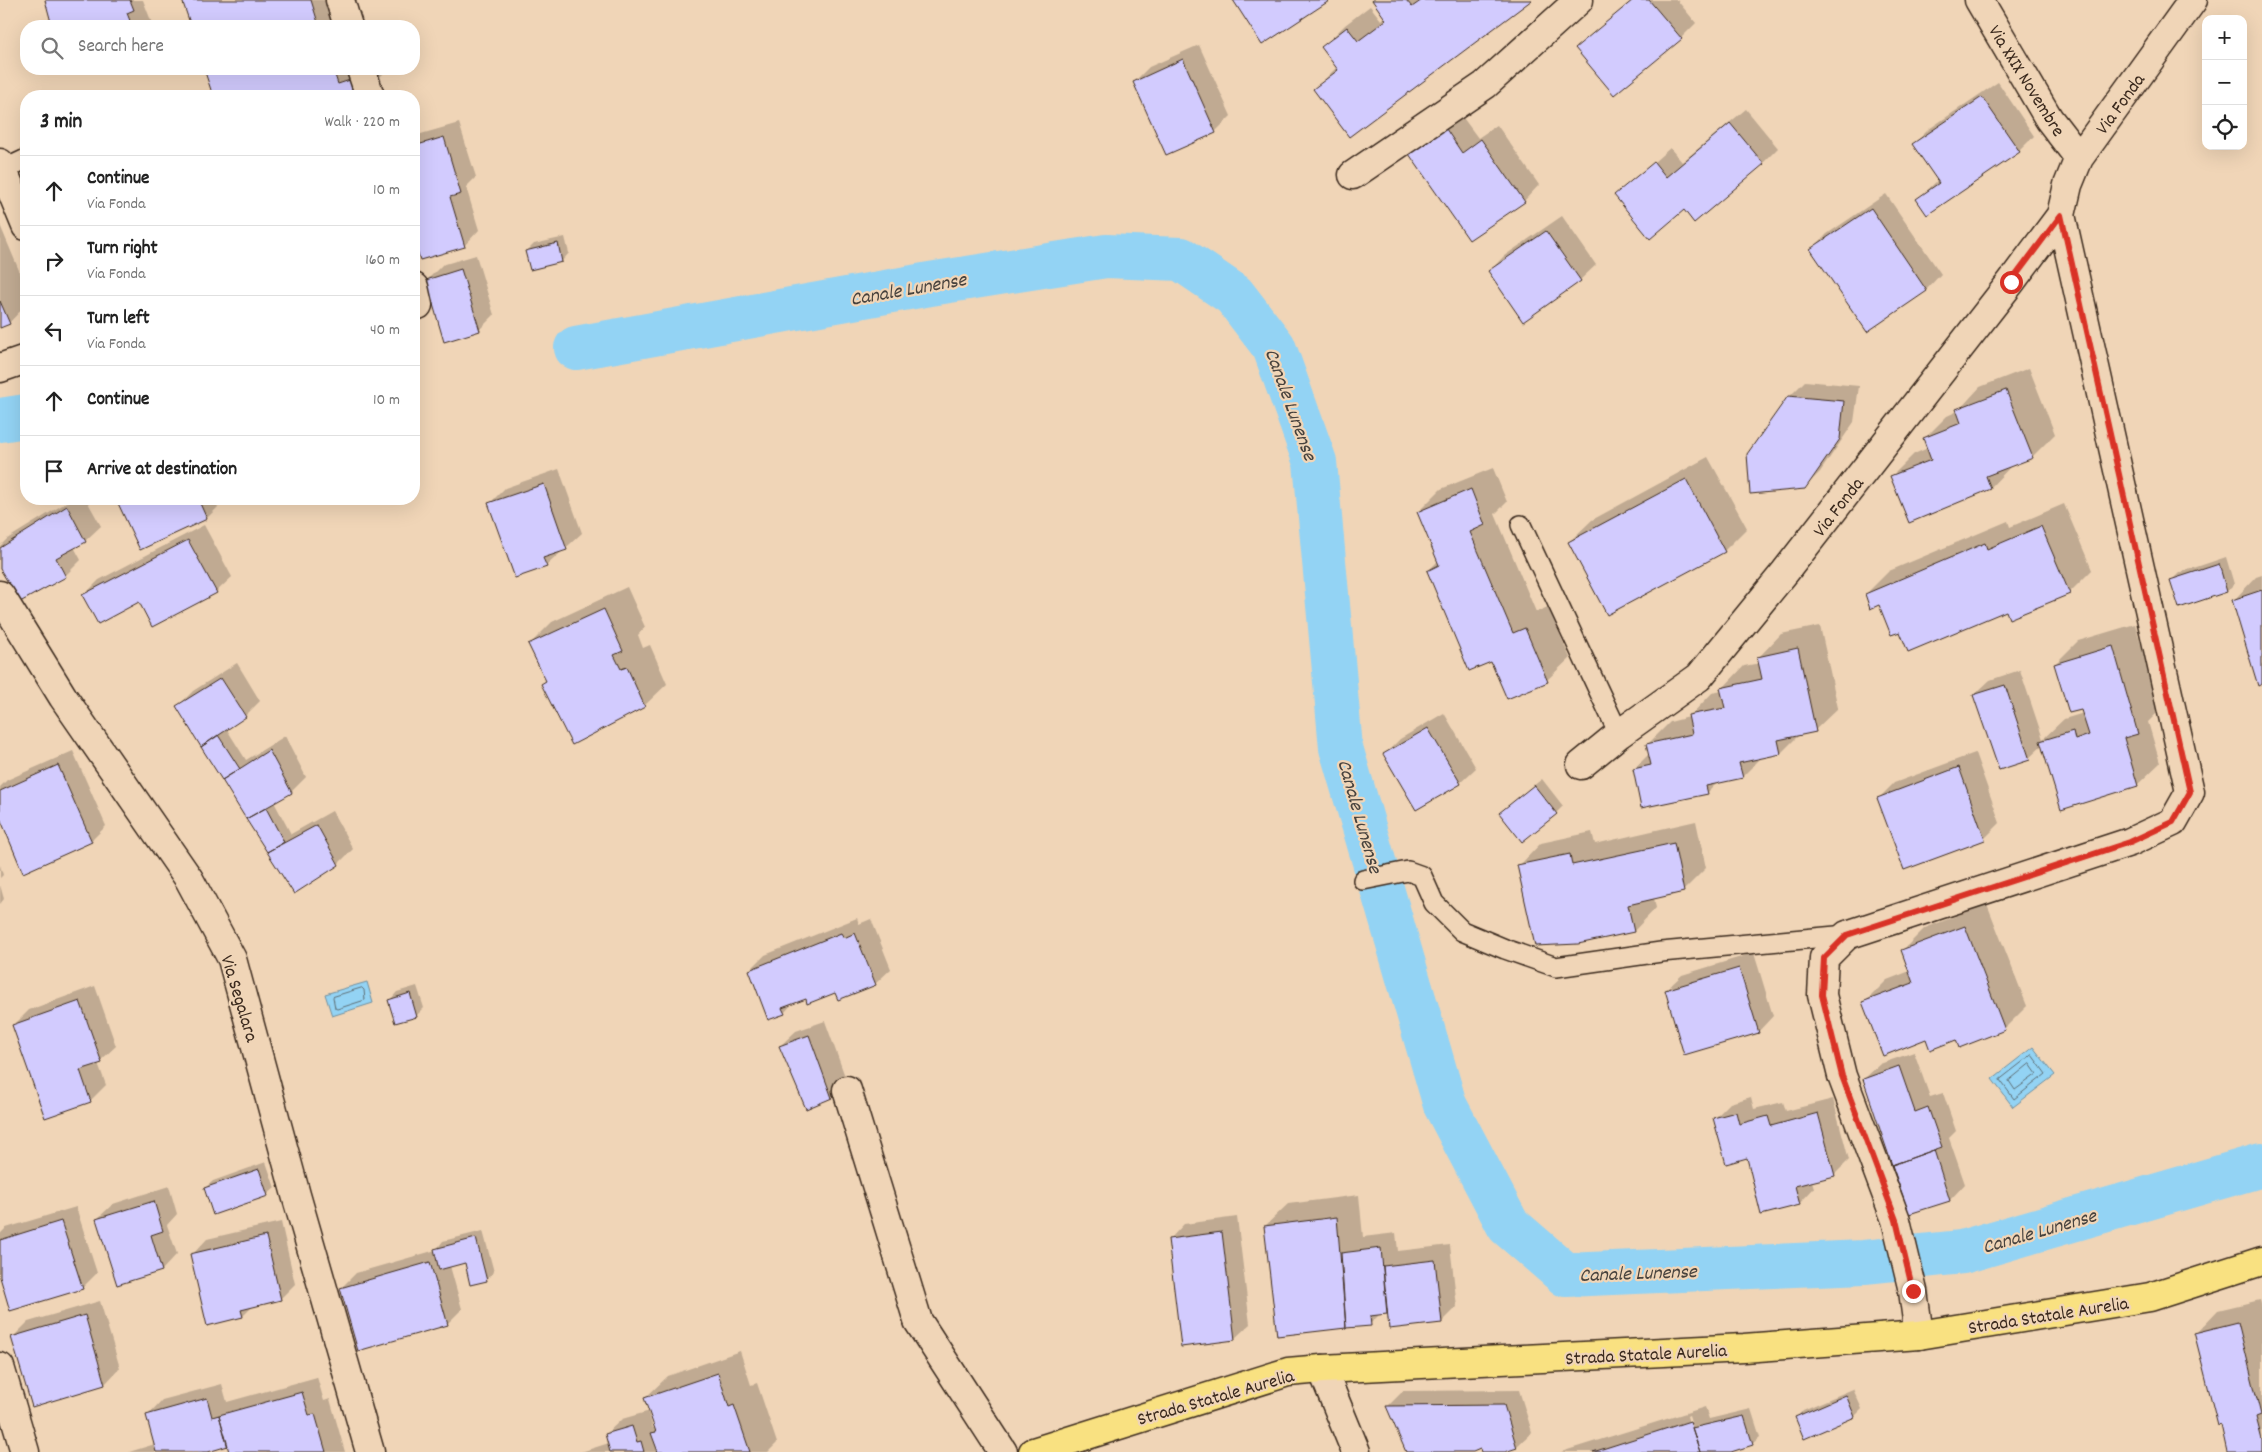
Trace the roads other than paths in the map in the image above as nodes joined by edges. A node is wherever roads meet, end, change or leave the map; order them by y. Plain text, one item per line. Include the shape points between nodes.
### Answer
1 (340, 0) edge
2 (1579, 0) edge
3 (1979, 0) edge
4 (2193, 0) edge
5 (346, 20) edge
6 (363, 75) edge
7 (368, 90) edge
8 (2079, 158) junction
9 (10, 164) edge
10 (1353, 175) dead end
11 (20, 203) edge
12 (2061, 215) junction
13 (20, 361) edge
14 (0, 368) edge
15 (1521, 525) dead end
16 (0, 595) edge
17 (1619, 734) junction
18 (1581, 765) dead end
19 (1363, 880) dead end
20 (1847, 935) junction
21 (846, 1090) dead end
22 (2262, 1261) edge
23 (1919, 1336) junction
24 (0, 1367) edge
25 (1322, 1369) junction
26 (24, 1452) edge
27 (370, 1452) edge
28 (1003, 1452) edge
29 (1033, 1452) edge
30 (1356, 1452) edge

1 - 5 street
2 - 10 street via 1485,84
3 - 8 street, Via XXIX Novembre via 2049,119
4 - 8 street, Via Fonda
6 - 7 street
8 - 12 street, Via Fonda
9 - 11 street
12 - 17 street, Via Fonda via 1785,572 1699,677
12 - 20 street, Via Fonda via 2190,792 2173,822 2130,842
13 - 14 street
15 - 17 lane
16 - 27 street, Via Segalara via 63,697 189,879 232,959
17 - 18 street, Via Fonda
19 - 20 lane via 1408,871 1422,876 1434,903 1462,931 1556,967 1661,952
20 - 23 street, Via Fonda via 1824,958 1822,995 1842,1076 1896,1220 1913,1291
21 - 28 street via 918,1321
22 - 23 main road, Strada Statale Aurelia via 2150,1297
23 - 25 main road, Strada Statale Aurelia
24 - 26 street
25 - 29 main road, Strada Statale Aurelia via 1288,1372
25 - 30 street

